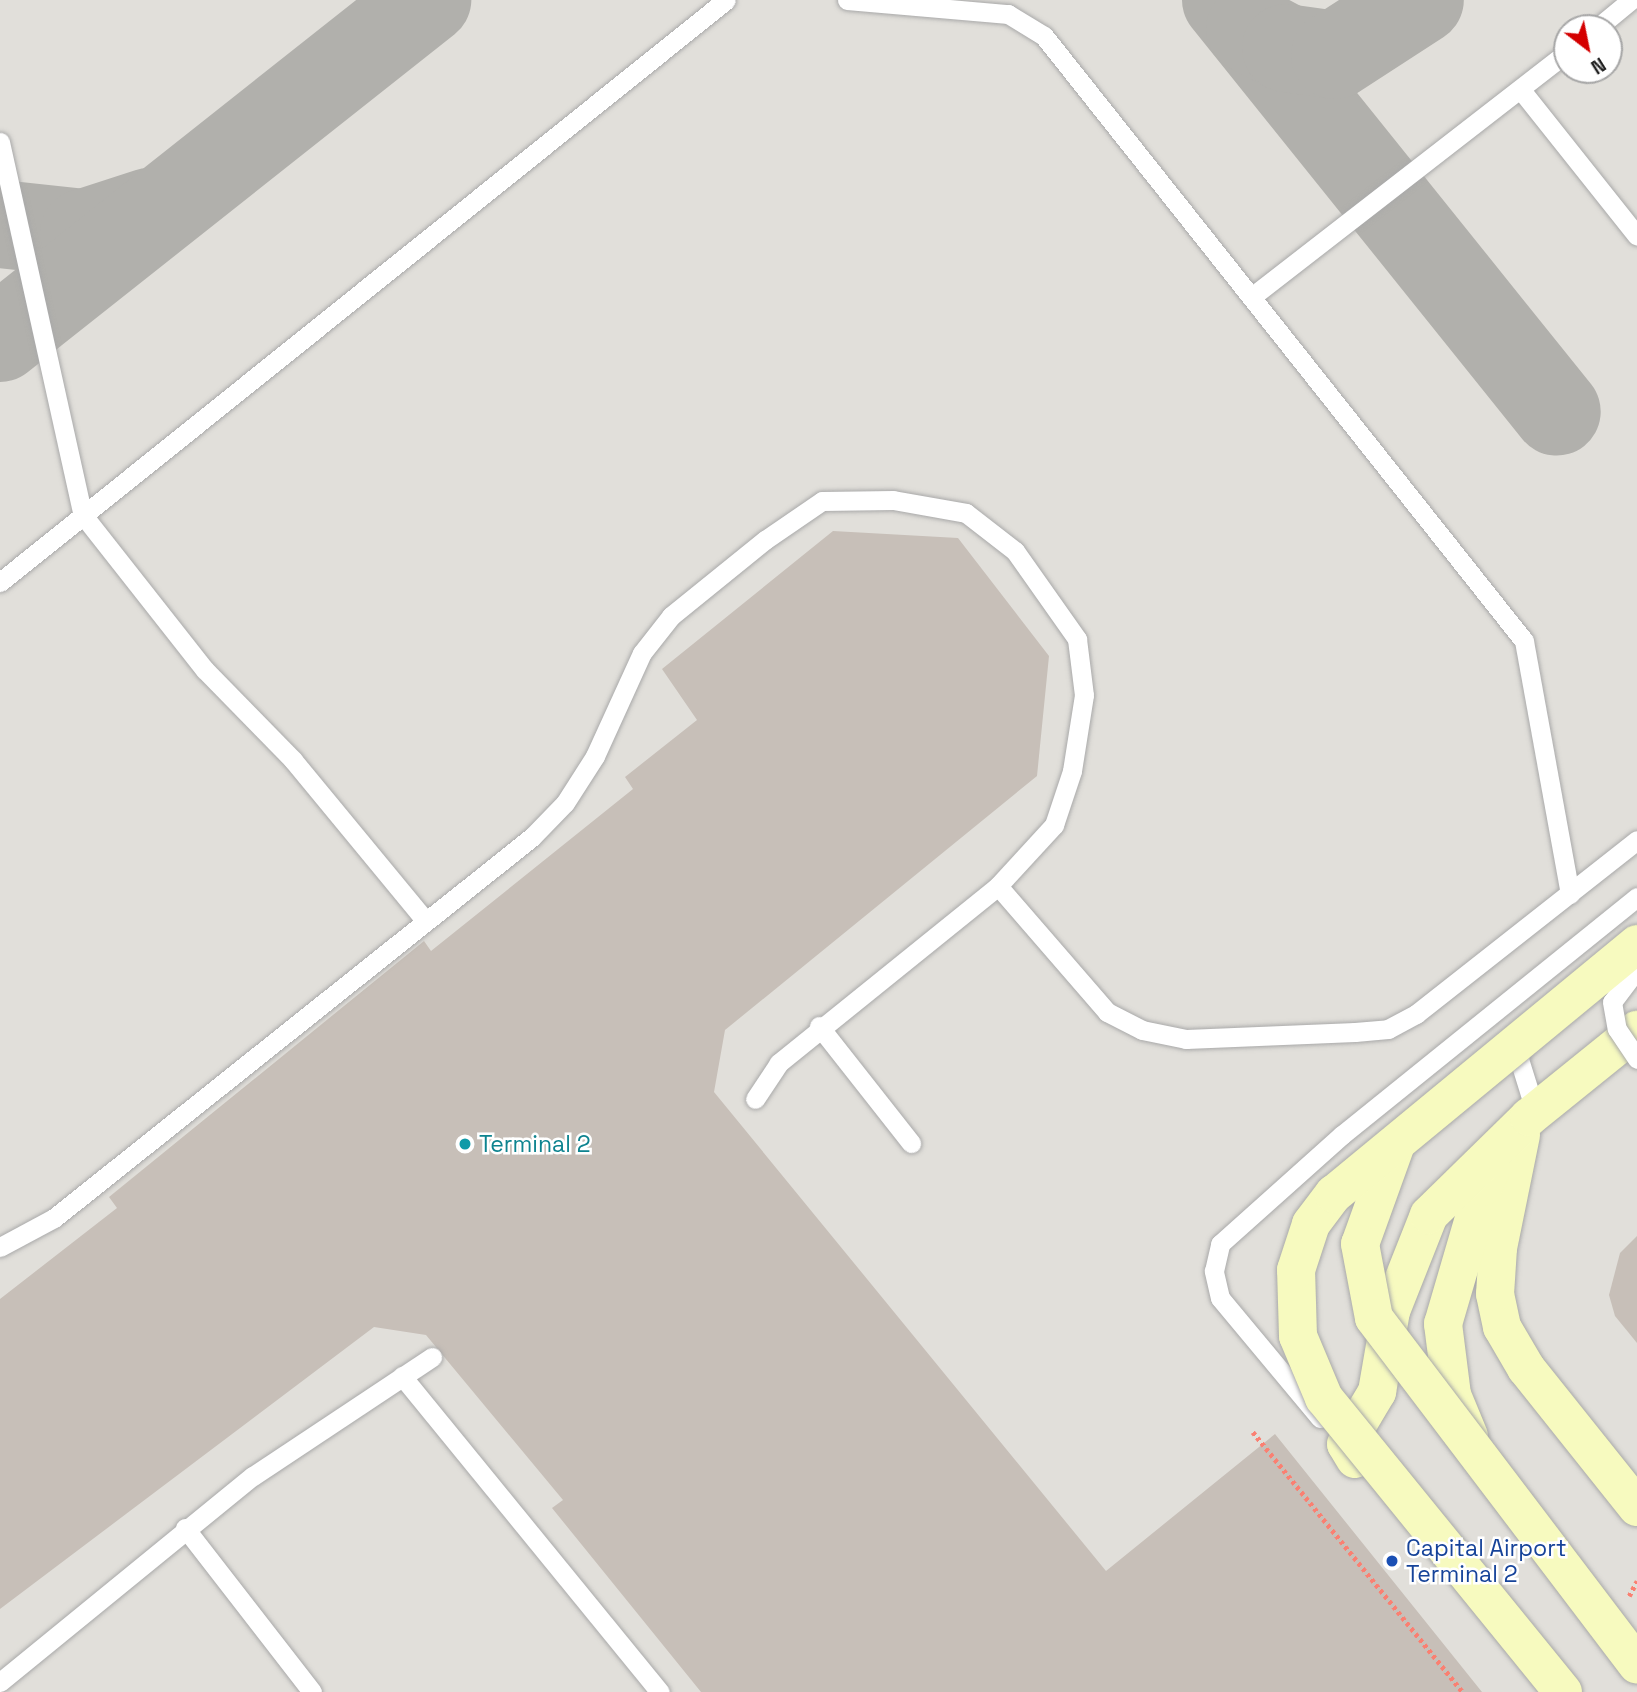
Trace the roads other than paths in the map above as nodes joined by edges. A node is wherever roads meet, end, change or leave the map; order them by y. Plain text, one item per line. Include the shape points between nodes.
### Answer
1 (726, 0) edge
2 (847, 0) edge
3 (1631, 0) edge
4 (1614, 14) edge
5 (1553, 64) edge
6 (1521, 90) junction
7 (0, 142) edge
8 (1637, 236) edge
9 (1254, 295) junction
10 (83, 515) junction
11 (0, 582) edge
12 (1637, 840) edge
13 (999, 886) junction
14 (1570, 894) junction
15 (1636, 897) edge
16 (424, 919) junction
17 (1637, 944) edge
18 (1637, 968) edge
19 (819, 1026) junction
20 (1637, 1030) edge
21 (1637, 1059) edge
22 (755, 1099) dead end
23 (1529, 1117) junction
24 (1406, 1131) junction
25 (911, 1143) dead end
26 (0, 1247) edge
27 (432, 1357) dead end
28 (402, 1376) junction
29 (1348, 1451) junction
30 (1637, 1507) edge
31 (185, 1528) junction
32 (1637, 1658) edge
33 (1637, 1665) edge
34 (0, 1682) edge
35 (312, 1692) edge
36 (659, 1692) edge
37 (1544, 1692) edge
38 (1563, 1692) edge

1 - 10 lane
2 - 9 lane via 1029,21
3 - 4 lane
5 - 6 lane
6 - 8 lane
6 - 9 lane
7 - 10 lane
9 - 14 lane via 1524,641
10 - 11 lane
10 - 16 lane via 205,670 293,760
12 - 14 lane
13 - 14 lane via 1107,1012 1142,1030 1186,1040 1388,1028
13 - 16 lane via 1054,825 1072,771 1084,695 1077,639 1015,551 966,513 893,500 822,501 671,616 642,653 595,756 565,803
13 - 19 lane
15 - 23 lane via 1604,964 1523,1040 1519,1059 1532,1104
15 - 29 lane via 1342,1135 1220,1244 1214,1271 1220,1298
16 - 26 lane via 54,1218
17 - 24 street, bridge
18 - 21 lane, bridge via 1612,1002 1616,1029
19 - 22 lane via 779,1063
19 - 25 lane
20 - 23 street
23 - 29 street via 1429,1215 1391,1311 1377,1392 1347,1441
23 - 30 street via 1514,1158 1498,1248 1497,1311 1519,1358
23 - 32 street via 1496,1158 1483,1187 1447,1300 1444,1362 1459,1417 1476,1448
24 - 33 street, bridge via 1382,1173 1360,1244 1374,1318
24 - 38 street, bridge via 1334,1194 1308,1230 1295,1283 1301,1350 1332,1408
27 - 28 lane
28 - 31 lane
28 - 36 lane
29 - 37 street
31 - 34 lane
31 - 35 lane

